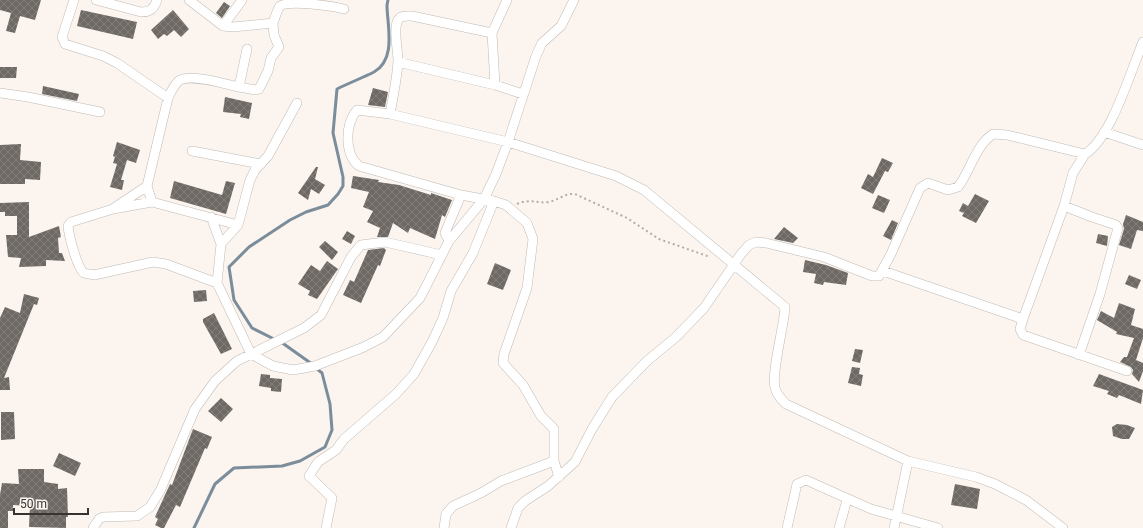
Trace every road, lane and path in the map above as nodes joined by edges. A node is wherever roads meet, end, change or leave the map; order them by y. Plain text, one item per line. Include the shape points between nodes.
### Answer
1 (74, 0) edge
2 (96, 0) edge
3 (157, 0) edge
4 (190, 0) edge
5 (242, 0) edge
6 (507, 0) edge
7 (574, 0) edge
8 (344, 9) dead end
9 (273, 23) junction
10 (224, 26) junction
11 (492, 34) junction
12 (1143, 42) edge
13 (247, 48) dead end
14 (398, 62) junction
15 (495, 85) junction
16 (239, 86) junction
17 (0, 93) edge
18 (522, 94) junction
19 (168, 98) junction
20 (297, 104) dead end
21 (100, 112) dead end
22 (390, 114) junction
23 (1104, 132) junction
24 (508, 142) junction
25 (1143, 145) edge
26 (192, 152) dead end
27 (1085, 154) junction
28 (261, 164) junction
29 (147, 186) junction
30 (461, 195) junction
31 (484, 199) junction
32 (494, 201) junction
33 (152, 202) junction
34 (1064, 206) junction
35 (509, 208) junction
36 (113, 209) junction
37 (211, 217) junction
38 (238, 225) junction
39 (449, 241) junction
40 (220, 244) junction
41 (442, 255) junction
42 (713, 258) dead end
43 (733, 266) junction
44 (883, 271) junction
45 (217, 283) junction
46 (1022, 319) junction
47 (251, 354) junction
48 (1079, 355) junction
49 (1126, 371) dead end
50 (554, 460) junction
51 (908, 461) junction
52 (559, 477) junction
53 (847, 500) junction
54 (897, 518) junction
55 (94, 528) edge
56 (326, 528) edge
57 (444, 528) edge
58 (511, 528) edge
59 (787, 528) edge
60 (840, 528) edge
61 (894, 528) edge
62 (938, 528) edge
63 (1063, 528) edge

1 - 19 street via 62,37 65,44 118,63
2 - 3 street via 147,12
4 - 10 street
5 - 10 street
6 - 11 street
7 - 18 street via 561,26 542,43
8 - 9 street via 311,1 284,4
9 - 10 street via 233,28
9 - 16 street via 274,36 279,47 271,58 259,89
11 - 14 street via 402,16 397,22
11 - 15 street
12 - 23 street via 1122,97
13 - 16 street
14 - 15 street
14 - 22 street
15 - 18 street
16 - 19 street via 191,78 180,80
17 - 21 street
18 - 24 street
19 - 29 street
20 - 28 street
22 - 24 street
22 - 30 street via 357,110 348,146 354,162 359,166
23 - 25 street
23 - 27 street via 1095,146
24 - 31 street
24 - 43 street via 616,176 644,190
26 - 28 street
27 - 34 street via 1073,173
27 - 44 street via 993,134 977,152 958,187 948,190 928,183 920,188
28 - 38 street via 250,180
29 - 33 street
29 - 36 street
30 - 31 street
30 - 39 street via 445,233
31 - 32 street
31 - 39 street
32 - 35 street
32 - 56 street via 473,253 452,291 432,342 414,374 396,394 344,439 336,450 318,462 309,476 332,498
33 - 36 street
33 - 37 street
34 - 46 street
34 - 48 street via 1116,225 1118,228 1100,294
35 - 42 path via 524,201 548,202 575,194 627,218 659,239
35 - 50 street via 527,223 532,232 533,245 527,288 504,354 504,363 554,429
36 - 45 street via 77,220 68,226 80,269 85,273 94,275 153,262 166,264
37 - 38 street
37 - 40 street
38 - 40 street
39 - 41 street
40 - 45 street
41 - 47 street via 420,298 383,336 364,347 312,367 293,370 273,366
41 - 47 street via 385,242 361,245 351,257 321,316
43 - 44 street via 744,250 756,242 824,257 872,276 879,276
43 - 51 street via 785,307 774,380 778,396 794,409
43 - 52 street via 704,308 612,397 592,428 575,462
44 - 46 street
45 - 47 street
46 - 48 street via 1020,328 1023,335
47 - 55 street via 237,360 226,369 206,393 189,422 160,491 150,507 137,516 103,516
48 - 49 street
50 - 52 street
50 - 57 street via 501,481 453,506 446,514
51 - 54 street
51 - 63 street via 995,484 1026,500
52 - 58 street via 524,501 518,508
53 - 54 street
53 - 59 street via 811,481 802,481 797,484 795,490
53 - 60 street
54 - 61 street
54 - 62 street

